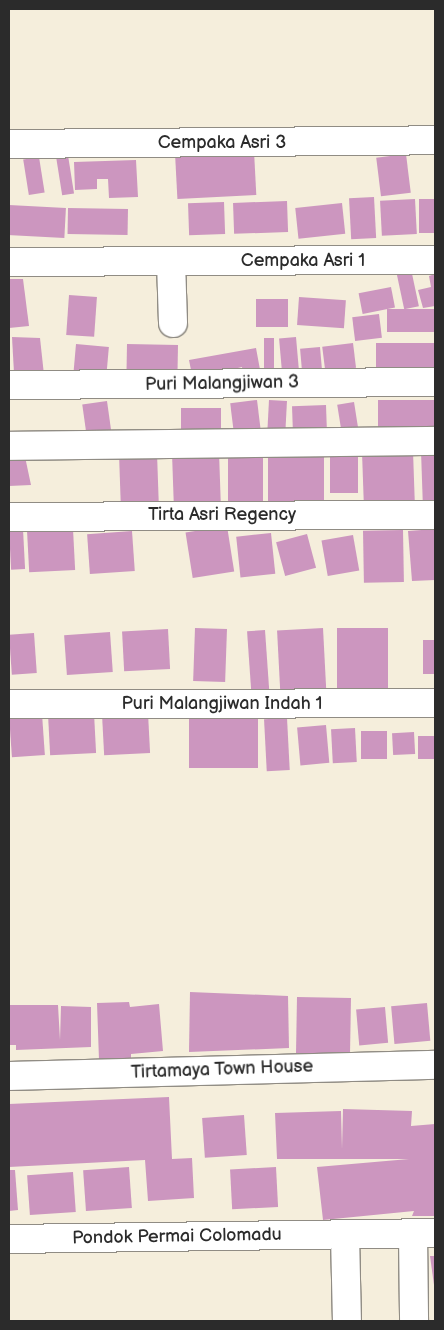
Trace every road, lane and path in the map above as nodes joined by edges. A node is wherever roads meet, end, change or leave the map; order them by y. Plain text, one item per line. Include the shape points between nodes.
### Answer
1 (435, 140) edge
2 (9, 144) edge
3 (435, 260) edge
4 (9, 262) edge
5 (171, 262) junction
6 (172, 324) dead end
7 (435, 382) edge
8 (9, 385) edge
9 (435, 442) edge
10 (9, 446) edge
11 (435, 515) edge
12 (9, 517) edge
13 (435, 703) edge
14 (9, 704) edge
15 (435, 1065) edge
16 (9, 1076) edge
17 (424, 1234) edge
18 (345, 1236) junction
19 (9, 1239) edge
20 (347, 1321) edge
21 (414, 1321) edge

1 - 2 street, Cempaka Asri 3
3 - 5 street, Cempaka Asri 1
4 - 5 street, Cempaka Asri 1
5 - 6 street
7 - 8 street, Puri Malangjiwan 3
9 - 10 street
11 - 12 street, Tirta Asri Regency
13 - 14 street, Puri Malangjiwan Indah 1
15 - 16 street, Tirtamaya Town House
17 - 18 street, Pondok Permai Colomadu
17 - 21 street, Pondok Permai Colomadu
18 - 19 street, Pondok Permai Colomadu
18 - 20 street

